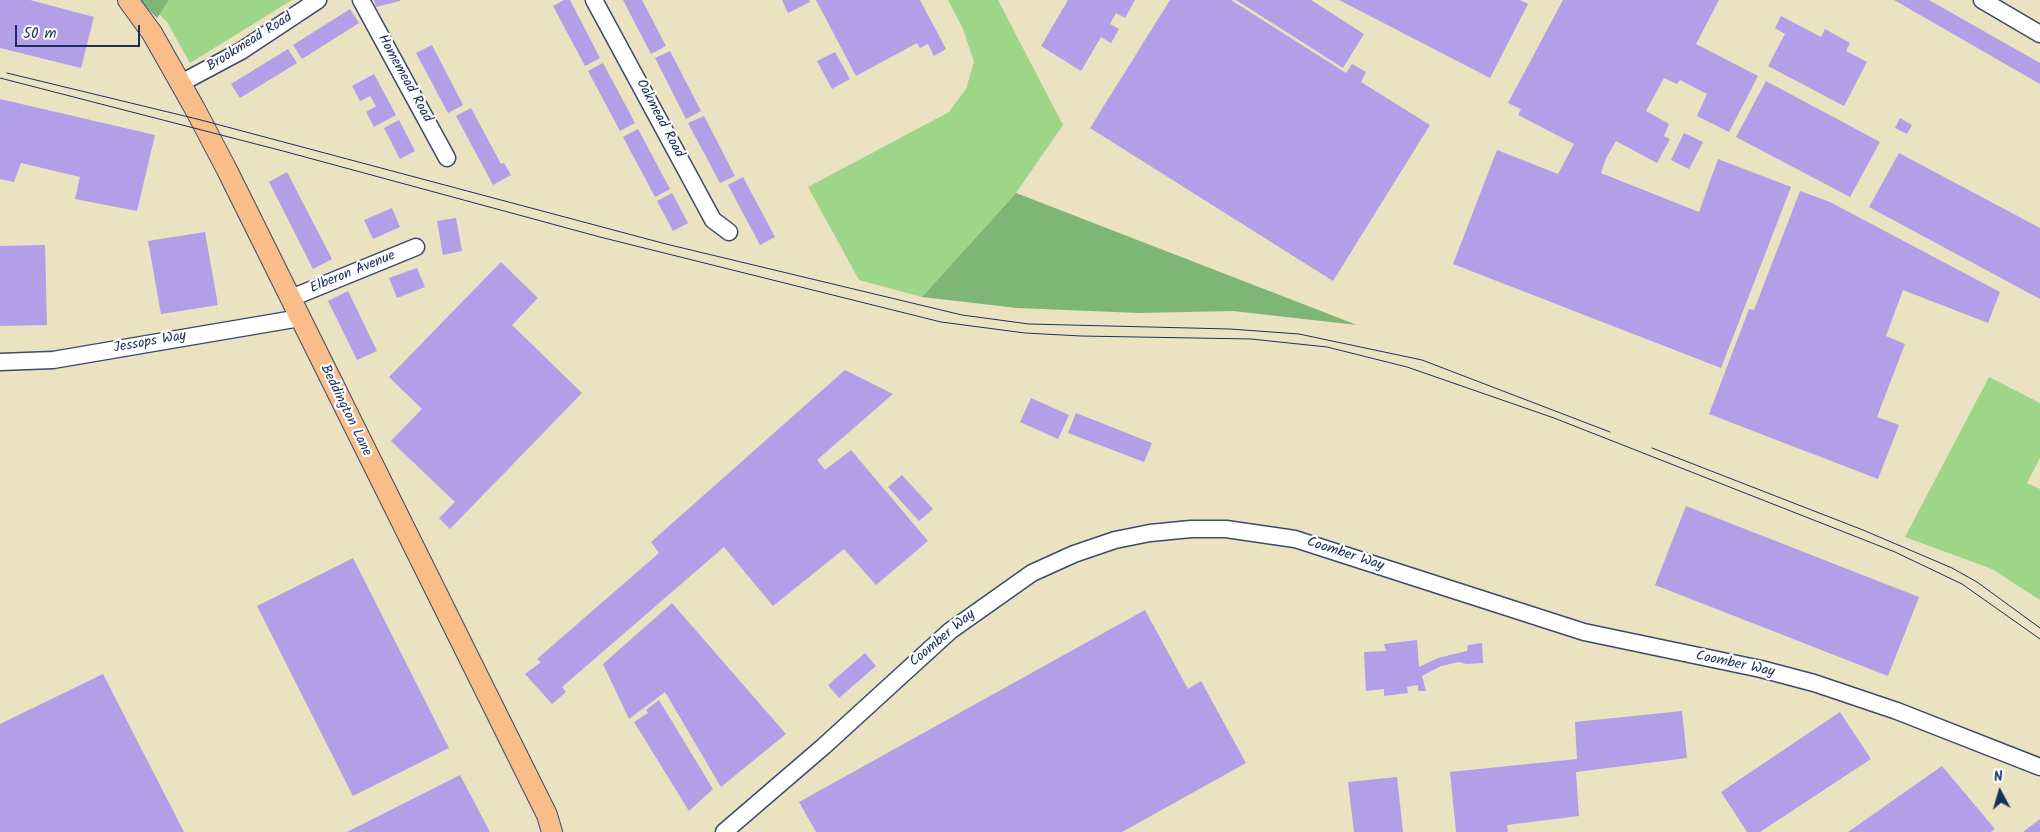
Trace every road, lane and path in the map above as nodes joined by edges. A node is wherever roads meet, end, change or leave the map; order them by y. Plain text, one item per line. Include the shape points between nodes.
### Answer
1 (128, 0) edge
2 (318, 0) edge
3 (361, 0) edge
4 (594, 0) edge
5 (1982, 0) edge
6 (2040, 34) edge
7 (181, 83) junction
8 (447, 158) dead end
9 (729, 232) dead end
10 (416, 247) dead end
11 (291, 298) junction
12 (300, 318) junction
13 (0, 362) edge
14 (2040, 767) edge
15 (551, 831) edge
16 (724, 832) edge

1 - 7 main road, Beddington Lane
2 - 7 street, Brookmead Road via 241,51
3 - 8 street, Homemead Road
4 - 9 street, Oakmead Road via 713,220
5 - 6 street
7 - 11 main road, Beddington Lane
10 - 11 street, Elberon Avenue
11 - 12 main road, Beddington Lane
12 - 13 street, Jessops Way via 53,360
12 - 15 main road, Beddington Lane via 538,798
14 - 16 street, Coomber Way via 1898,711 1814,683 1584,632 1295,539 1226,529 1191,529 1115,540 1032,573 950,631

